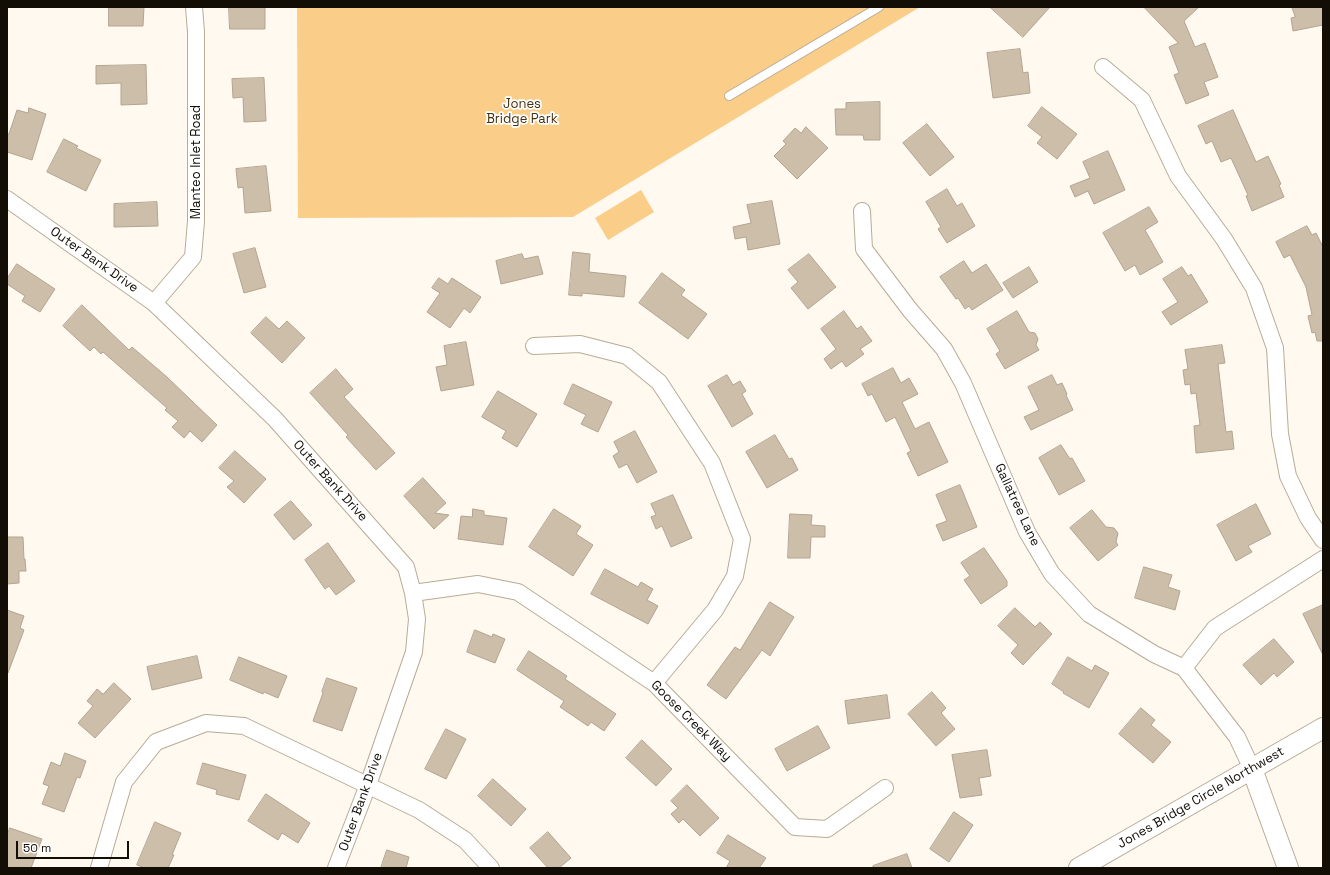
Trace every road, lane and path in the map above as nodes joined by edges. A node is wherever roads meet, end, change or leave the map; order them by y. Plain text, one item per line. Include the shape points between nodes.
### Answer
1 (194, 7) edge
2 (879, 7) edge
3 (1103, 68) dead end
4 (729, 96) dead end
5 (7, 199) edge
6 (862, 211) dead end
7 (154, 303) junction
8 (534, 346) dead end
9 (1323, 540) edge
10 (1323, 559) edge
11 (413, 593) junction
12 (1184, 668) junction
13 (654, 683) junction
14 (1323, 728) edge
15 (1252, 769) junction
16 (368, 785) junction
17 (885, 788) dead end
18 (99, 868) edge
19 (336, 868) edge
20 (491, 868) edge
21 (1079, 868) edge
22 (1288, 868) edge

1 - 7 street, Manteo Inlet Road via 196,221 193,257
2 - 4 lane
3 - 9 street via 1142,100 1178,176 1224,239 1254,288 1275,348 1280,434 1288,476 1308,518
5 - 7 street, Outer Bank Drive
6 - 12 street, Gallatree Lane via 864,249 910,310 944,349 963,382 1026,532 1052,574 1089,614 1154,654
7 - 11 street, Outer Bank Drive via 281,425 406,567
8 - 13 street via 580,344 627,356 659,382 712,463 742,539 735,576 715,610
10 - 12 street via 1215,628
11 - 13 street, Goose Creek Way via 478,584 518,592
11 - 16 street, Outer Bank Drive via 417,619 414,652
12 - 15 street, Gallatree Lane via 1237,737
13 - 17 street, Goose Creek Way via 795,827 828,828
14 - 15 street, Jones Bridge Circle Northwest
15 - 21 street, Jones Bridge Circle Northwest
15 - 22 street
16 - 18 street via 244,726 206,723 156,742 124,782
16 - 19 street, Outer Bank Drive
16 - 20 street via 419,810 465,840

